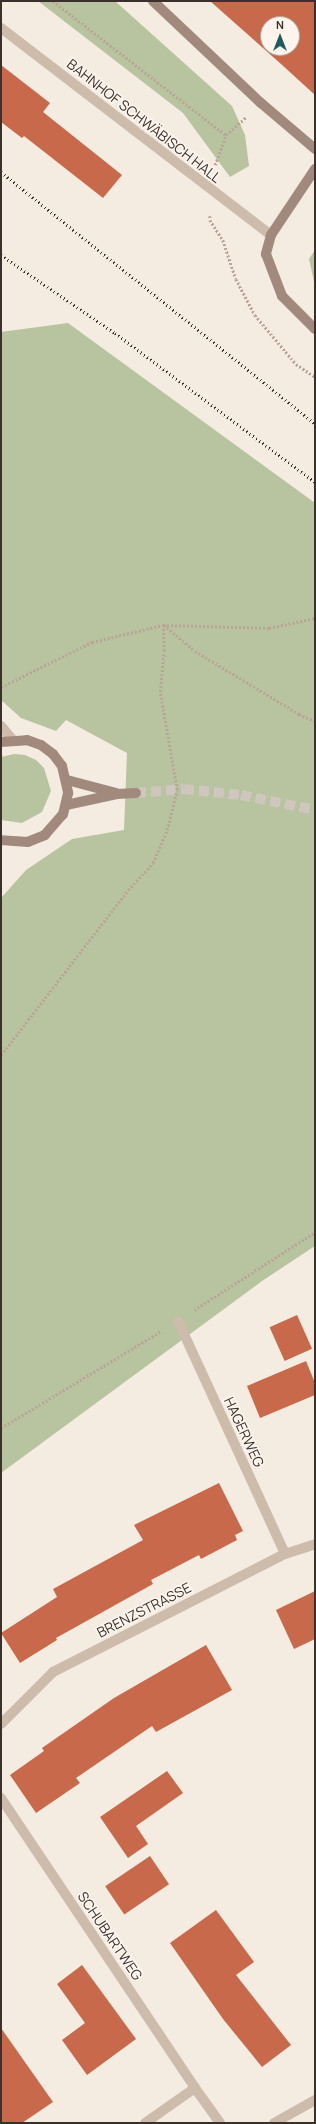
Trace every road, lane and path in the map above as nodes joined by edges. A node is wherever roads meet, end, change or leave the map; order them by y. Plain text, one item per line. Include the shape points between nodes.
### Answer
1 (53, 1) edge
2 (153, 1) edge
3 (1, 28) edge
4 (261, 103) junction
5 (226, 134) junction
6 (315, 149) edge
7 (315, 169) edge
8 (214, 192) junction
9 (271, 235) junction
10 (315, 329) edge
11 (315, 378) edge
12 (315, 618) edge
13 (163, 625) junction
14 (1, 687) edge
15 (315, 721) edge
16 (1, 726) edge
17 (12, 739) junction
18 (1, 742) edge
19 (67, 780) junction
20 (136, 793) tunnel mouth
21 (117, 794) junction
22 (66, 805) junction
23 (5, 841) edge
24 (1, 850) edge
25 (1, 1055) edge
26 (178, 1321) dead end
27 (315, 1544) edge
28 (286, 1554) junction
29 (1, 1724) edge
30 (1, 1798) edge
31 (195, 2088) junction
32 (315, 2100) edge
33 (145, 2123) edge
34 (220, 2123) edge
35 (274, 2123) edge

1 - 5 path
2 - 4 main road
3 - 8 street, BAHNHOF SCHWÄBISCH HALL
4 - 5 path
4 - 6 main road
5 - 8 path via 215,163
7 - 9 main road
8 - 9 street, BAHNHOF SCHWÄBISCH HALL
8 - 11 path via 210,220 223,240 236,279 255,315 296,364
9 - 10 main road via 266,254 282,296
12 - 13 path via 269,628
13 - 14 path via 92,642
13 - 15 path via 195,651 299,714
13 - 25 path via 164,651 160,692 177,790 167,830 153,863 128,890
16 - 17 street
17 - 18 main road
17 - 19 main road via 41,745 53,754 62,766
19 - 21 main road
19 - 22 main road
20 - 21 main road
21 - 22 main road
22 - 23 main road via 58,822 45,834 28,842
23 - 24 main road
26 - 28 street, HAGERWEG
27 - 28 street, BRENZSTRASSE
28 - 29 street, BRENZSTRASSE via 53,1672
30 - 31 street, SCHUBARTWEG
31 - 33 street
31 - 34 street, SCHUBARTWEG
32 - 35 street

